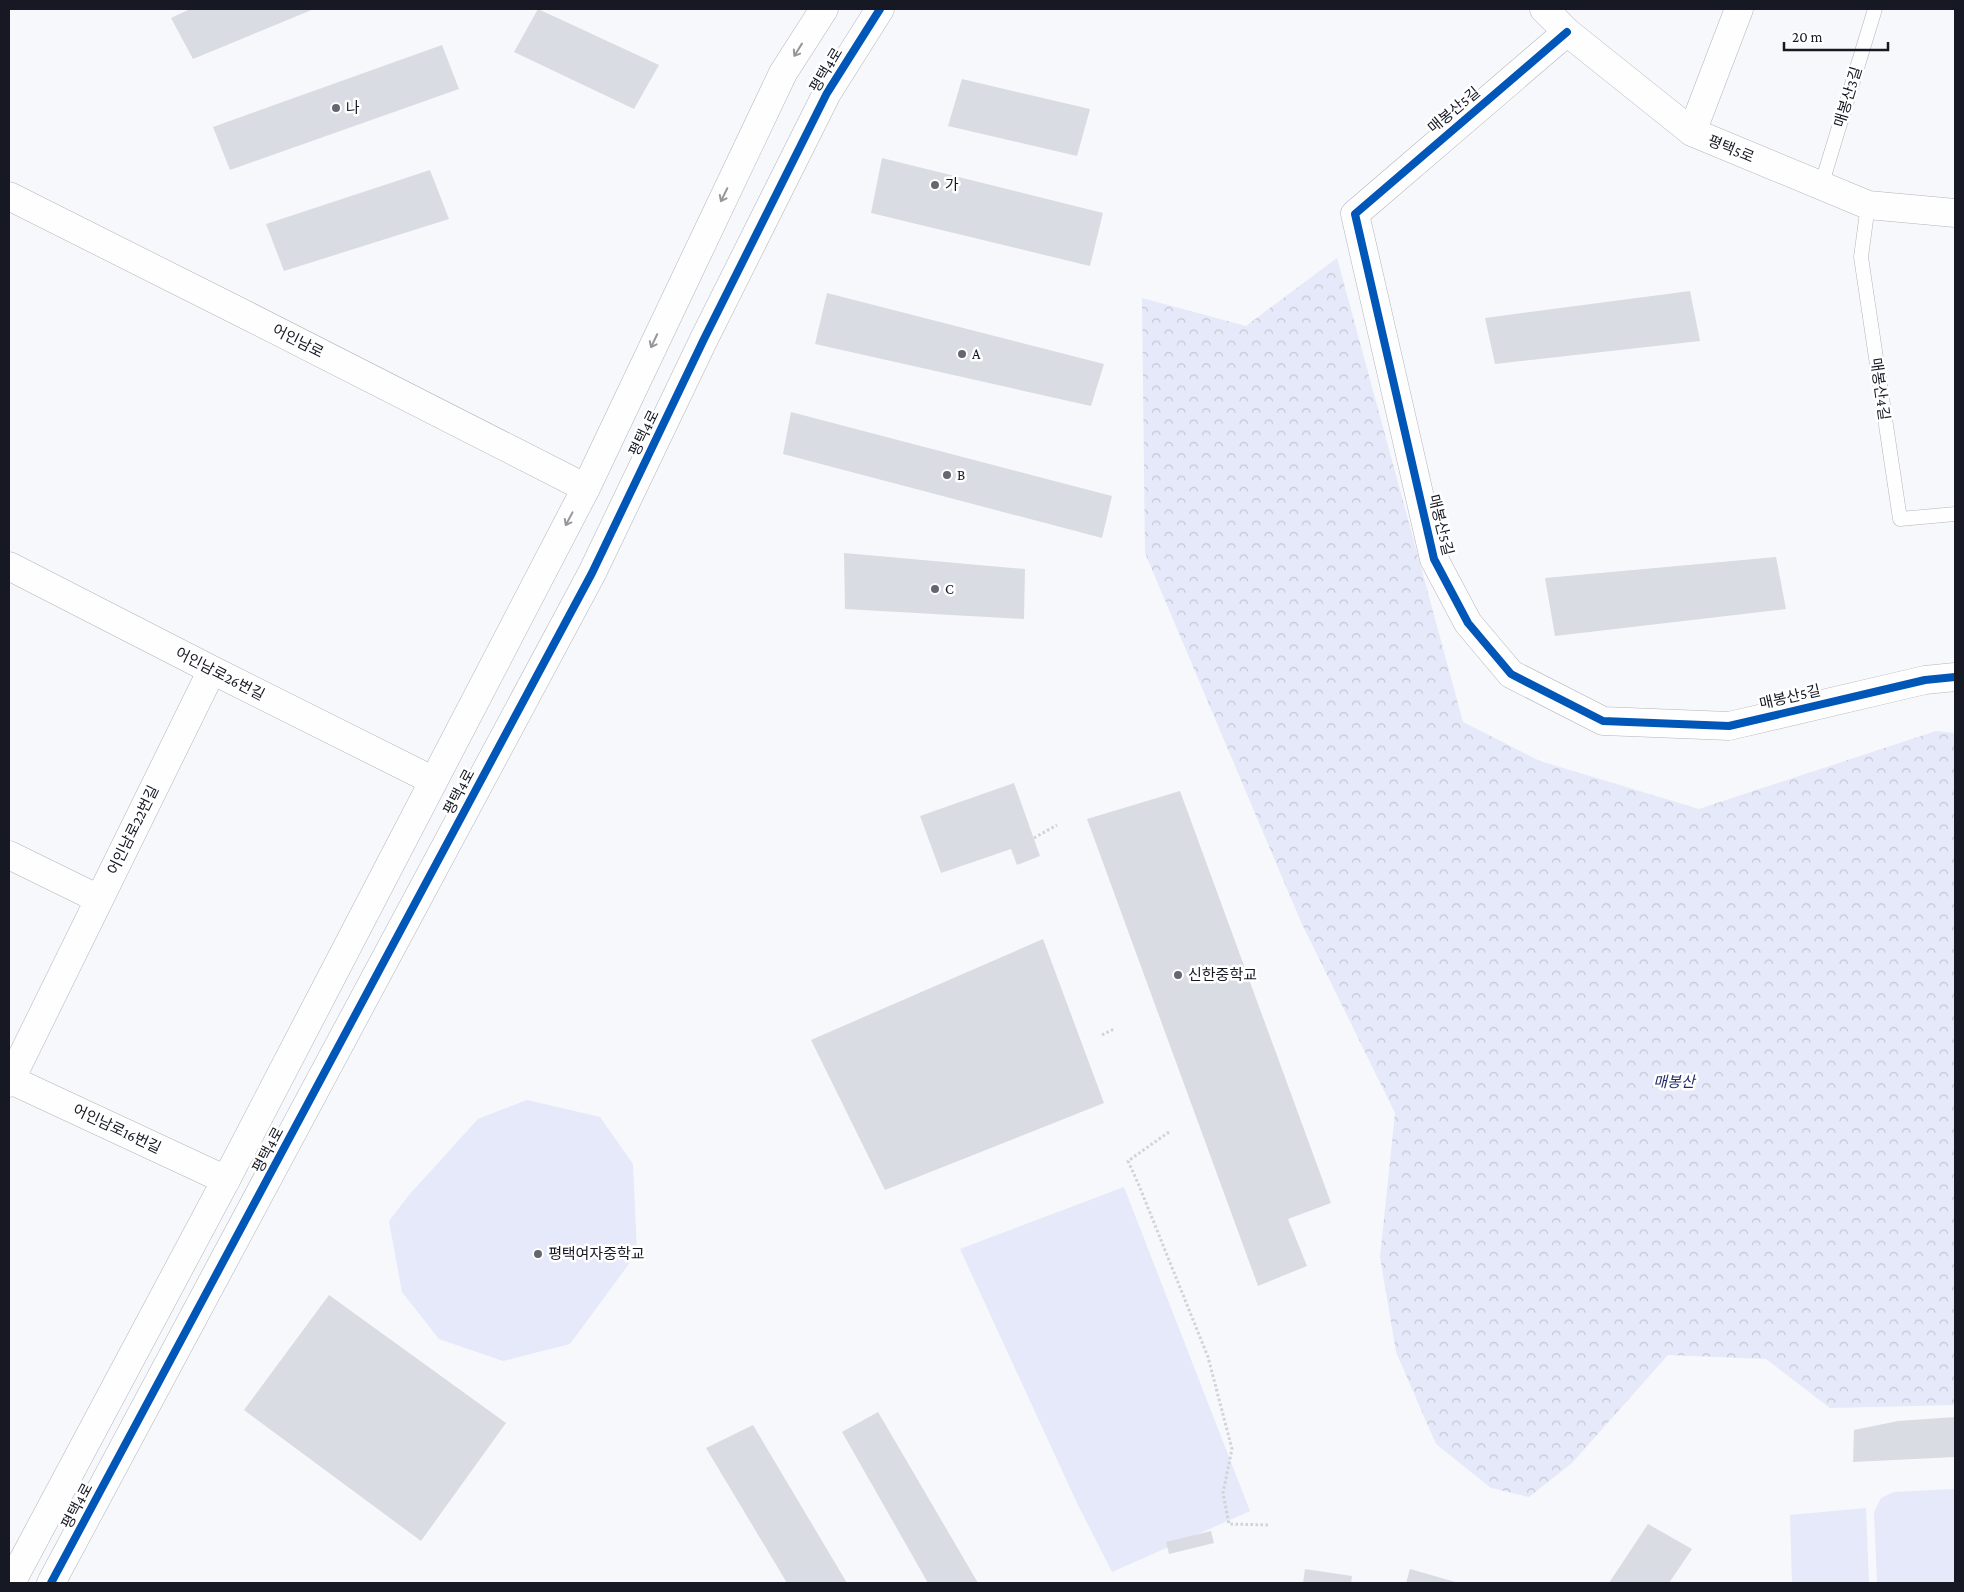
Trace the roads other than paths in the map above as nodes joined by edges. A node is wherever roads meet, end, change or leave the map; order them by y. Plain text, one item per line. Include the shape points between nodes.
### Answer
1 (824, 9) edge
2 (880, 9) edge
3 (1544, 9) edge
4 (1739, 9) edge
5 (1875, 9) edge
6 (1566, 32) junction
7 (1692, 132) junction
8 (1822, 186) junction
9 (9, 196) edge
10 (1868, 205) junction
11 (1955, 213) edge
12 (586, 488) junction
13 (1955, 514) edge
14 (9, 566) edge
15 (212, 670) junction
16 (1955, 677) edge
17 (432, 780) junction
18 (9, 855) edge
19 (99, 899) junction
20 (9, 1080) edge
21 (226, 1180) junction
22 (11, 1583) edge
23 (51, 1583) edge

1 -> 12 street, 평택4로 via 783,72
2 - 23 street, 평택4로 via 827,93 802,141 592,573
3 - 6 street, 평택5로
4 - 7 street
5 - 8 lane, 매봉산3길
6 - 7 street, 평택5로
6 - 16 street, 매봉산5길 via 1355,214 1434,559 1468,623 1511,674 1603,721 1729,726 1925,680
7 - 8 street, 평택5로
8 - 10 street, 평택5로
9 - 12 street, 어인남로
10 - 11 street, 평택5로
10 - 13 lane, 매봉산4길 via 1861,257 1900,519
12 -> 17 street, 평택4로
14 - 15 street, 어인남로26번길
15 - 17 street, 어인남로26번길
15 - 19 street, 어인남로22번길
17 - 21 street, 평택4로
18 - 19 street
19 - 20 street, 어인남로22번길
20 - 21 street, 어인남로16번길
21 - 22 street, 평택4로

